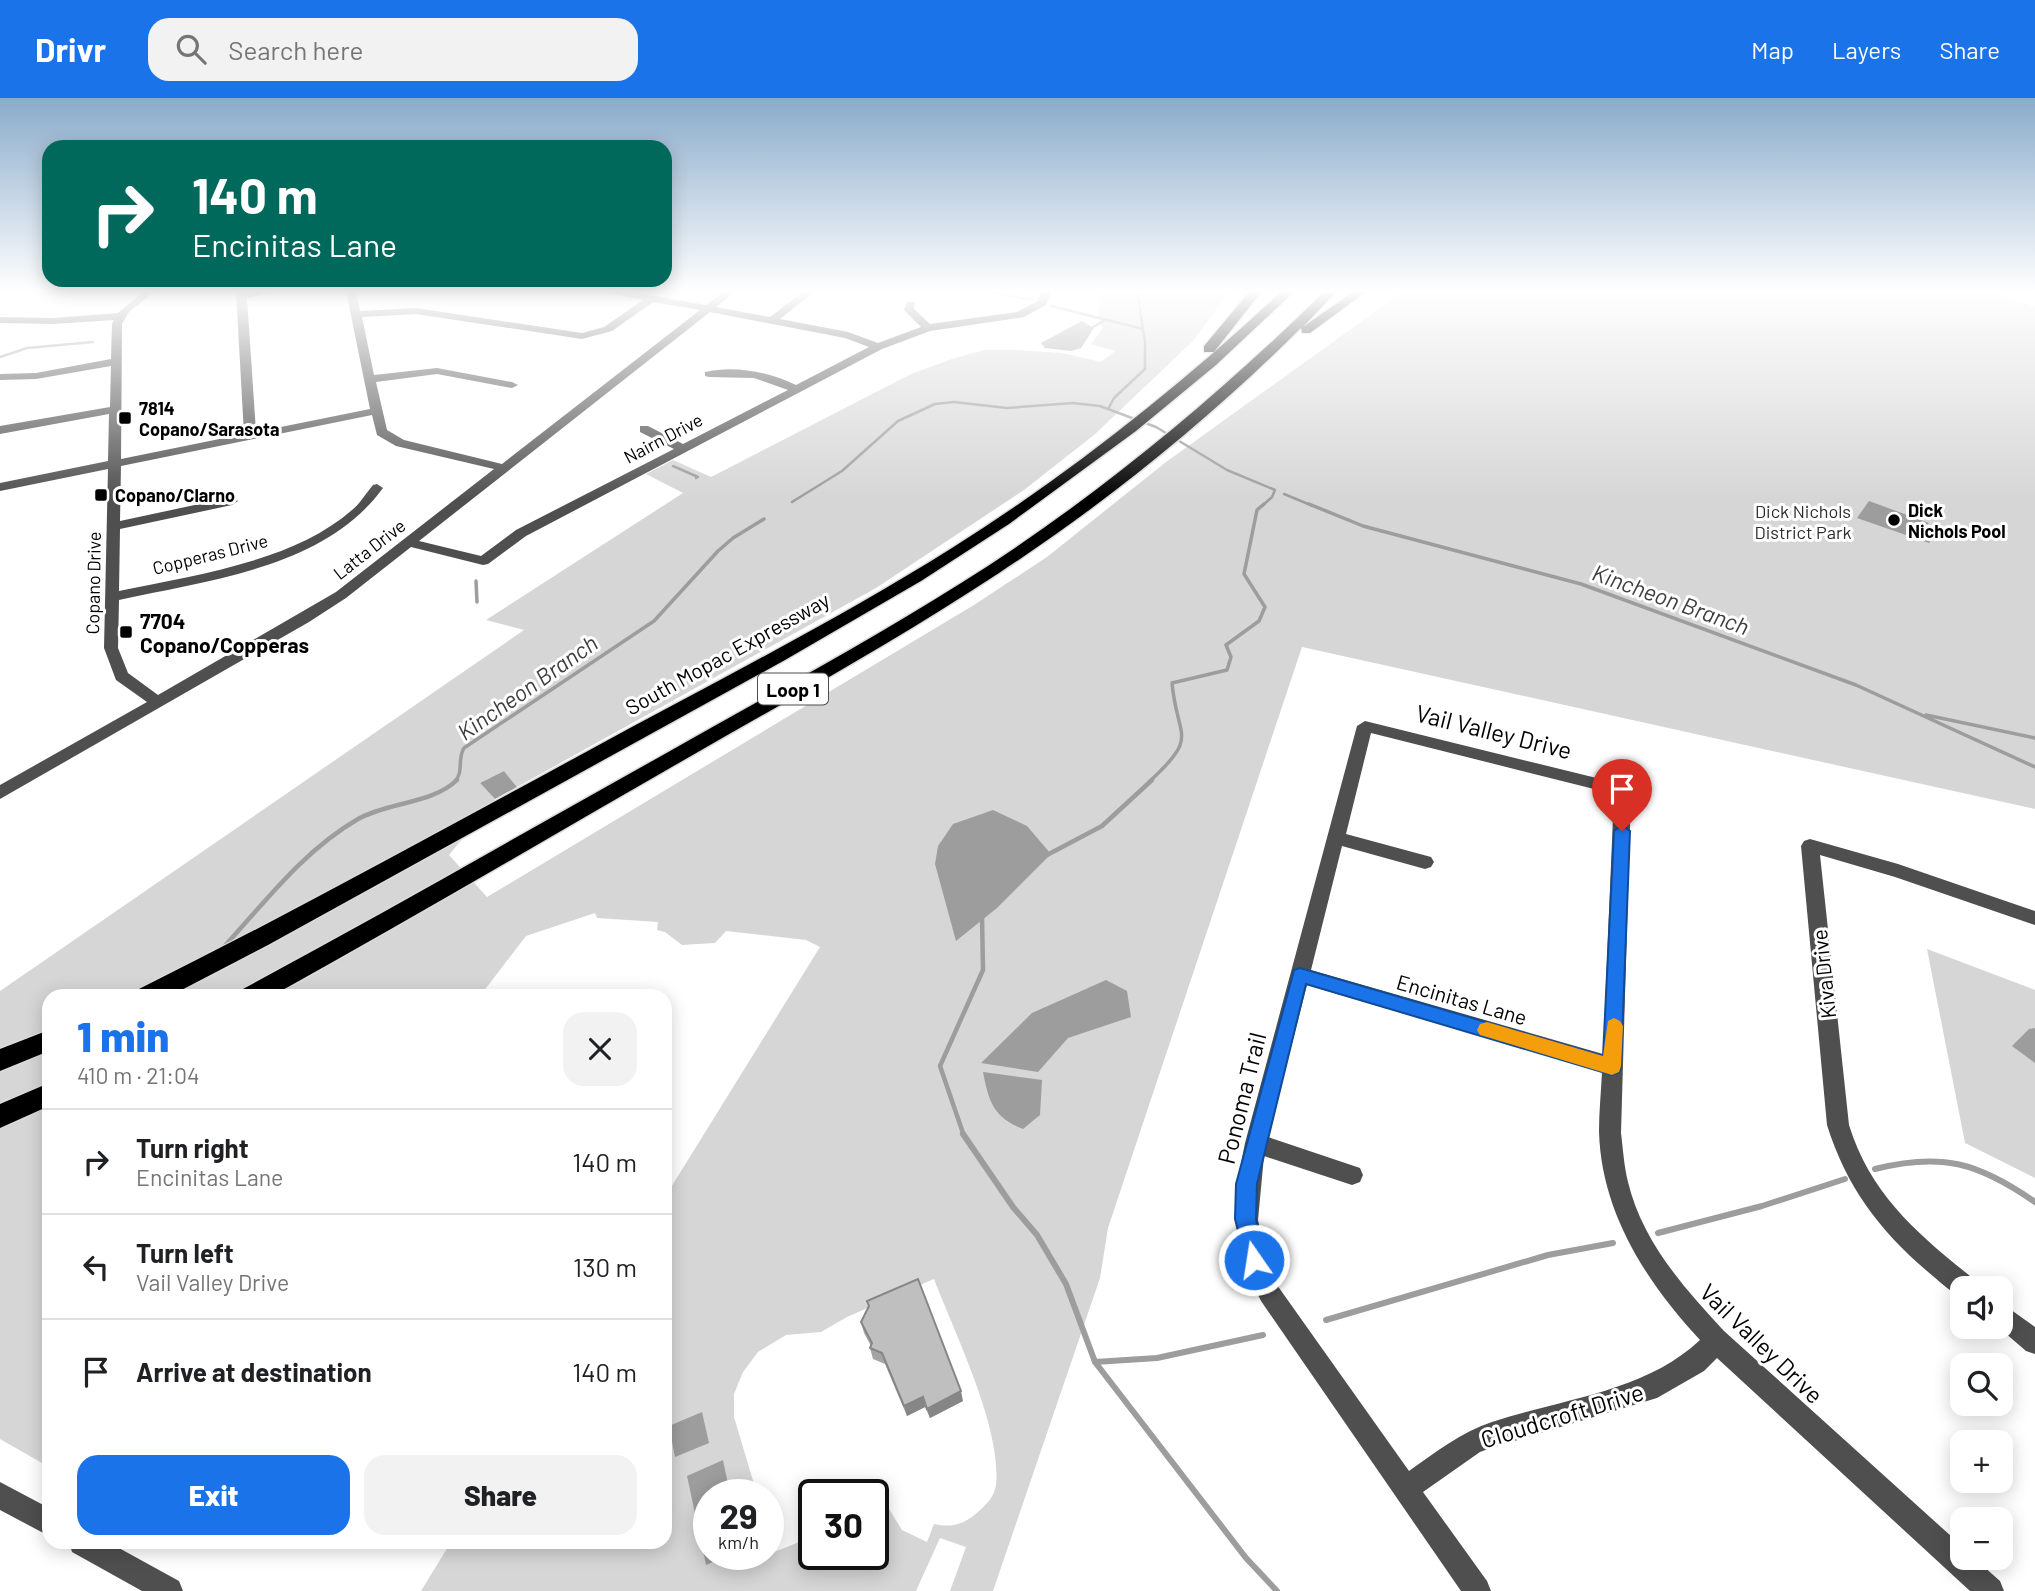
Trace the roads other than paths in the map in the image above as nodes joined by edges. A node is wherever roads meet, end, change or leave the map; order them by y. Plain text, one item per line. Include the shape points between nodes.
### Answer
1 (246, 361) edge
2 (366, 361) edge
3 (642, 361) edge
4 (851, 361) edge
5 (1198, 361) edge
6 (1211, 361) edge
7 (1261, 361) edge
8 (115, 362) joint
9 (709, 374) dead end
10 (0, 377) edge
11 (370, 379) junction
12 (512, 385) dead end
13 (796, 388) junction
14 (1158, 405) junction
15 (114, 410) junction
16 (376, 411) junction
17 (644, 429) dead end
18 (0, 430) edge
19 (250, 437) junction
20 (682, 447) junction
21 (113, 465) junction
22 (504, 468) junction
23 (0, 487) edge
24 (377, 488) dead end
25 (232, 501) dead end
26 (114, 526) junction
27 (410, 542) junction
28 (113, 597) junction
29 (158, 702) junction
30 (1365, 726) joint
31 (0, 793) edge
32 (1337, 838) junction
33 (1425, 862) dead end
34 (2035, 918) edge
35 (1300, 975) junction
36 (161, 989) edge
37 (263, 989) edge
38 (42, 1043) edge
39 (0, 1060) edge
40 (1612, 1066) junction
41 (42, 1097) edge
42 (0, 1116) edge
43 (1256, 1143) junction
44 (1352, 1175) dead end
45 (1952, 1276) edge
46 (2013, 1324) edge
47 (1717, 1341) junction
48 (2035, 1342) edge
49 (1406, 1488) junction
50 (0, 1495) edge
51 (42, 1519) edge
52 (94, 1549) edge
53 (169, 1591) edge
54 (1477, 1591) edge
55 (1990, 1591) edge

1 - 19 street
2 - 11 street
3 - 22 street, Latta Drive
4 - 13 street, Nairn Drive
5 - 14 highway
6 - 14 highway, South Mopac Expressway / Loop 1
7 - 37 highway, Loop 1 via 1154,452 1058,525 924,613
8 - 10 street via 36,376
8 - 15 street, Copano Drive
9 - 13 street via 760,374
11 - 12 street via 437,371
11 - 16 street
13 - 20 street, Nairn Drive
14 - 36 highway, South Mopac Expressway / Loop 1 via 1023,508 891,592 279,929
15 - 18 street
15 - 21 street, Copano Drive
16 - 19 street
16 - 22 street via 381,432 390,439
17 - 20 street
19 - 21 street
20 - 27 street, Nairn Drive via 512,538 483,561
21 - 23 street
21 - 26 street, Copano Drive
22 - 27 street, Latta Drive
24 - 28 street, Copperas Drive via 368,503 335,528 286,554
25 - 26 street
26 - 28 street, Copano Drive
27 - 29 street, Latta Drive via 304,619
28 - 29 street, Copano Drive via 114,662 121,676
29 - 31 street, Latta Drive
30 - 32 street, Ponoma Trail
30 - 40 street, Vail Valley Drive via 1623,790
32 - 33 street
32 - 35 street, Ponoma Trail
34 - 45 street, Kiva Drive via 1810,846 1843,1147 1880,1211
35 - 40 street, Encinitas Lane
35 - 43 street, Ponoma Trail
38 - 39 highway
40 - 47 street, Vail Valley Drive via 1611,1163 1617,1191 1637,1237 1664,1279
41 - 42 highway
43 - 44 street
43 - 49 street, Ponoma Trail via 1245,1201 1248,1239 1260,1276
46 - 48 street
47 - 49 street, Cloudcroft Drive via 1657,1386 1471,1443
47 - 55 street, Vail Valley Drive
49 - 54 street, Ponoma Trail
50 - 51 street
52 - 53 street

